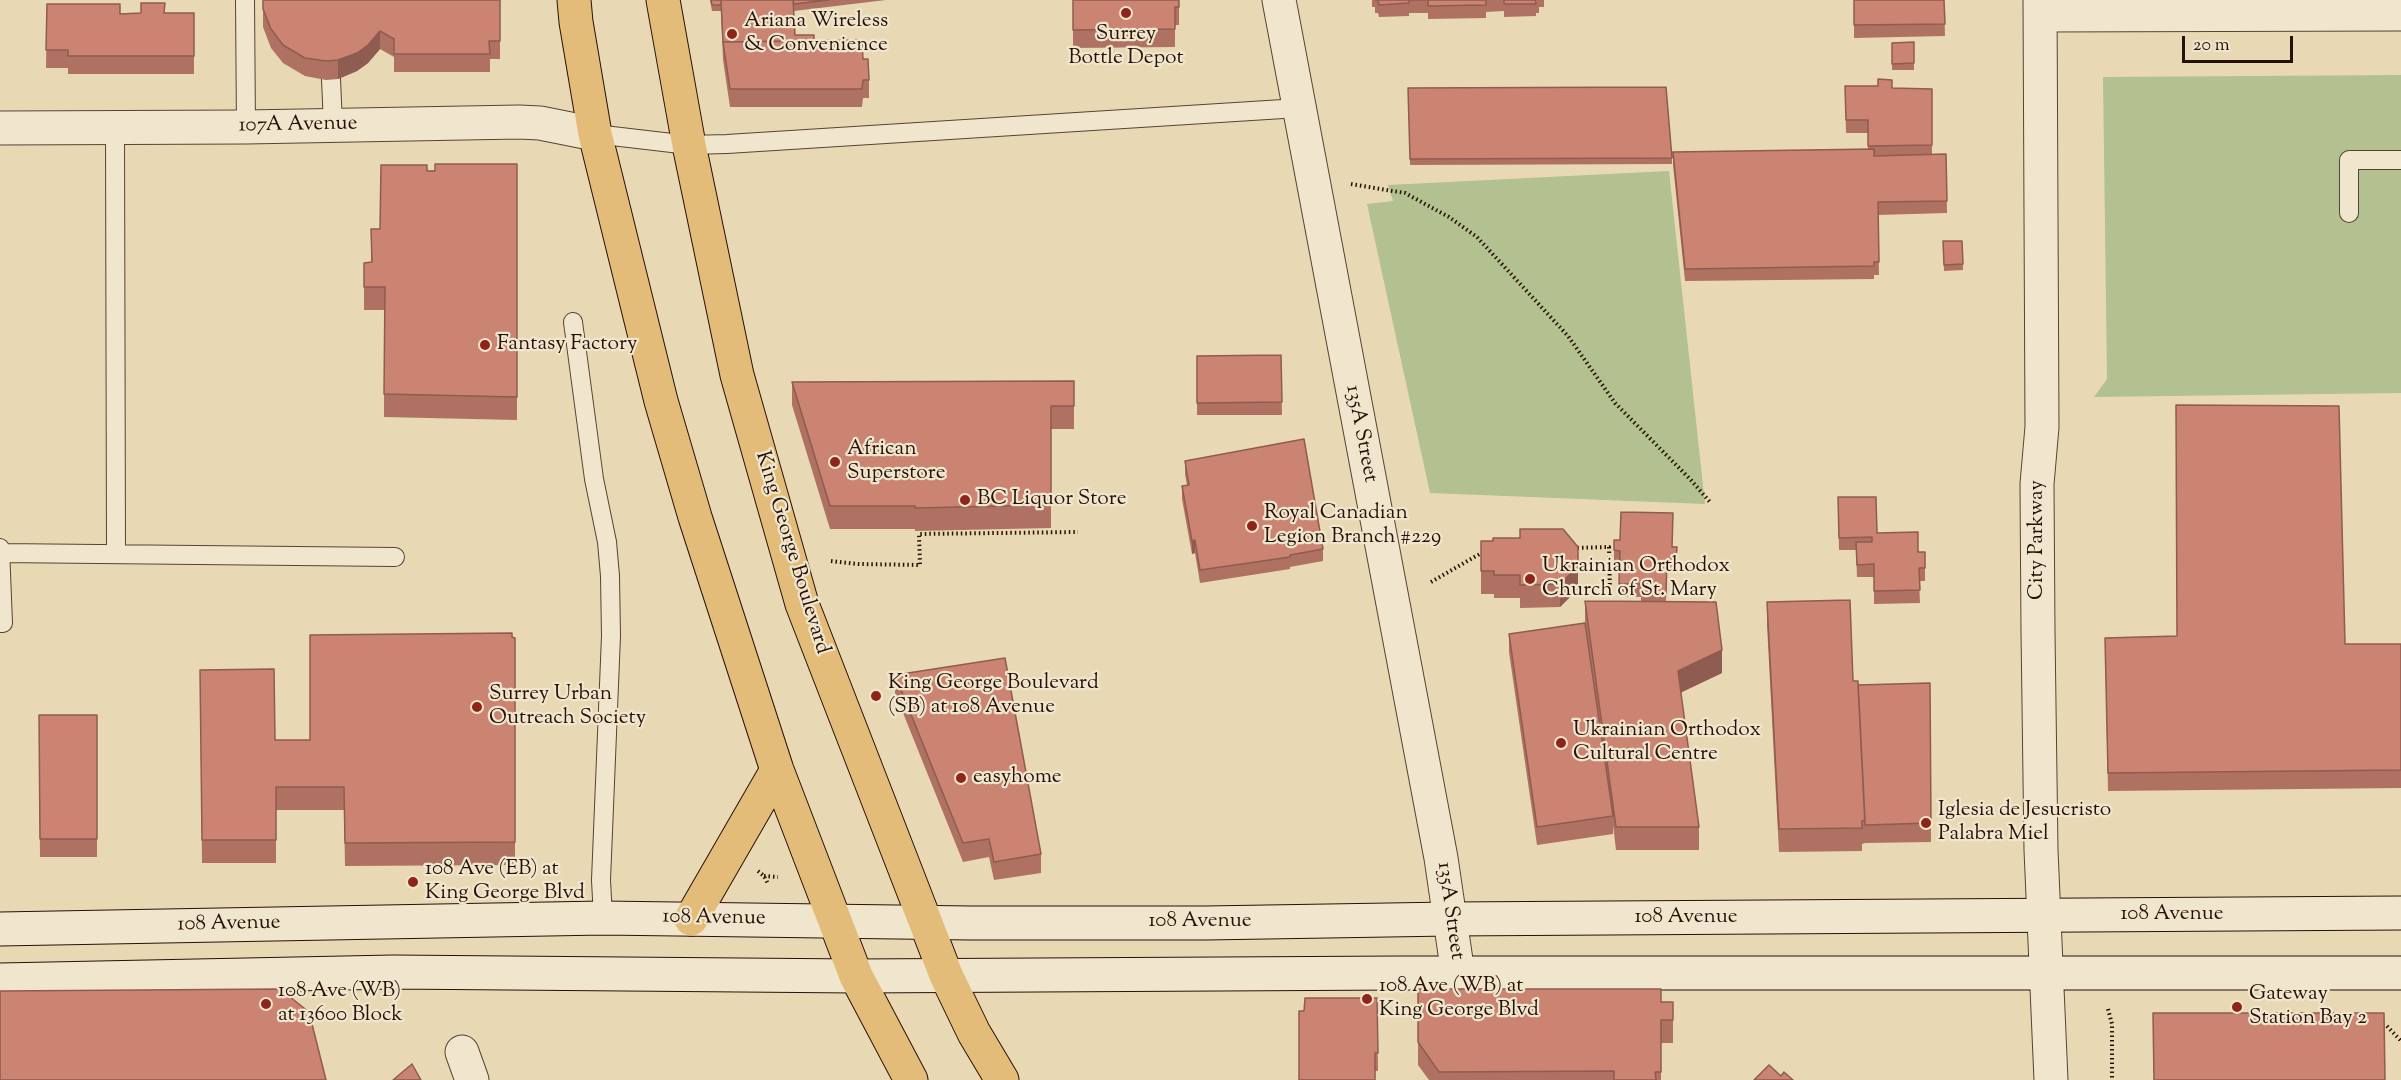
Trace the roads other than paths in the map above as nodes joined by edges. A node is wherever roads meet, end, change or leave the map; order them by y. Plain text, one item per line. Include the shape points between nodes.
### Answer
1 (245, 0) edge
2 (574, 0) edge
3 (663, 0) edge
4 (1279, 0) edge
5 (2040, 8) edge
6 (2401, 14) edge
7 (331, 80) edge
8 (1299, 108) junction
9 (333, 125) junction
10 (246, 127) junction
11 (0, 128) edge
12 (115, 128) junction
13 (596, 134) junction
14 (688, 145) junction
15 (2401, 160) edge
16 (2349, 213) dead end
17 (573, 322) dead end
18 (0, 548) edge
19 (0, 553) edge
20 (116, 554) junction
21 (395, 557) dead end
22 (0, 623) edge
23 (777, 770) junction
24 (2401, 913) edge
25 (2045, 916) junction
26 (603, 918) junction
27 (691, 919) junction
28 (1449, 919) junction
29 (836, 921) junction
30 (925, 922) junction
31 (0, 929) edge
32 (1458, 974) junction
33 (2048, 974) junction
34 (2401, 974) edge
35 (946, 975) junction
36 (856, 976) junction
37 (0, 981) edge
38 (910, 1080) edge
39 (1002, 1080) edge
40 (2051, 1080) edge

1 - 10 lane
2 - 13 main road
3 - 14 main road, King George Boulevard
4 - 8 main road, 135A Street
5 - 6 main road
5 - 25 main road, City Parkway via 2042,427 2037,484
7 - 9 lane
8 - 14 lane
8 - 28 main road, 135A Street via 1441,858
9 - 10 main road, 107A Avenue
9 - 13 main road, 107A Avenue via 519,122
10 - 12 main road, 107A Avenue
11 - 12 main road, 107A Avenue
12 - 20 lane
13 - 14 lane
13 - 23 main road via 661,401
14 - 30 main road, King George Boulevard via 737,375 802,604
15 - 16 lane via 2349,160
17 - 26 lane via 610,576
18 - 19 lane
19 - 20 lane
19 - 22 lane
20 - 21 lane
23 - 27 main road
23 - 29 main road
24 - 25 main road, 108 Avenue
25 - 28 main road, 108 Avenue
25 - 33 main road, City Parkway
26 - 27 main road, 108 Avenue
26 - 31 main road, 108 Avenue
27 - 29 main road, 108 Avenue
28 - 30 main road, 108 Avenue
28 - 32 main road, 135A Street
29 - 30 main road, 108 Avenue
29 - 36 main road
30 - 35 main road, King George Boulevard
32 - 33 main road
32 - 35 main road
33 - 34 main road
33 - 40 main road, City Parkway
35 - 36 main road
35 - 39 main road, King George Boulevard
36 - 37 main road via 393,972
36 - 38 main road

